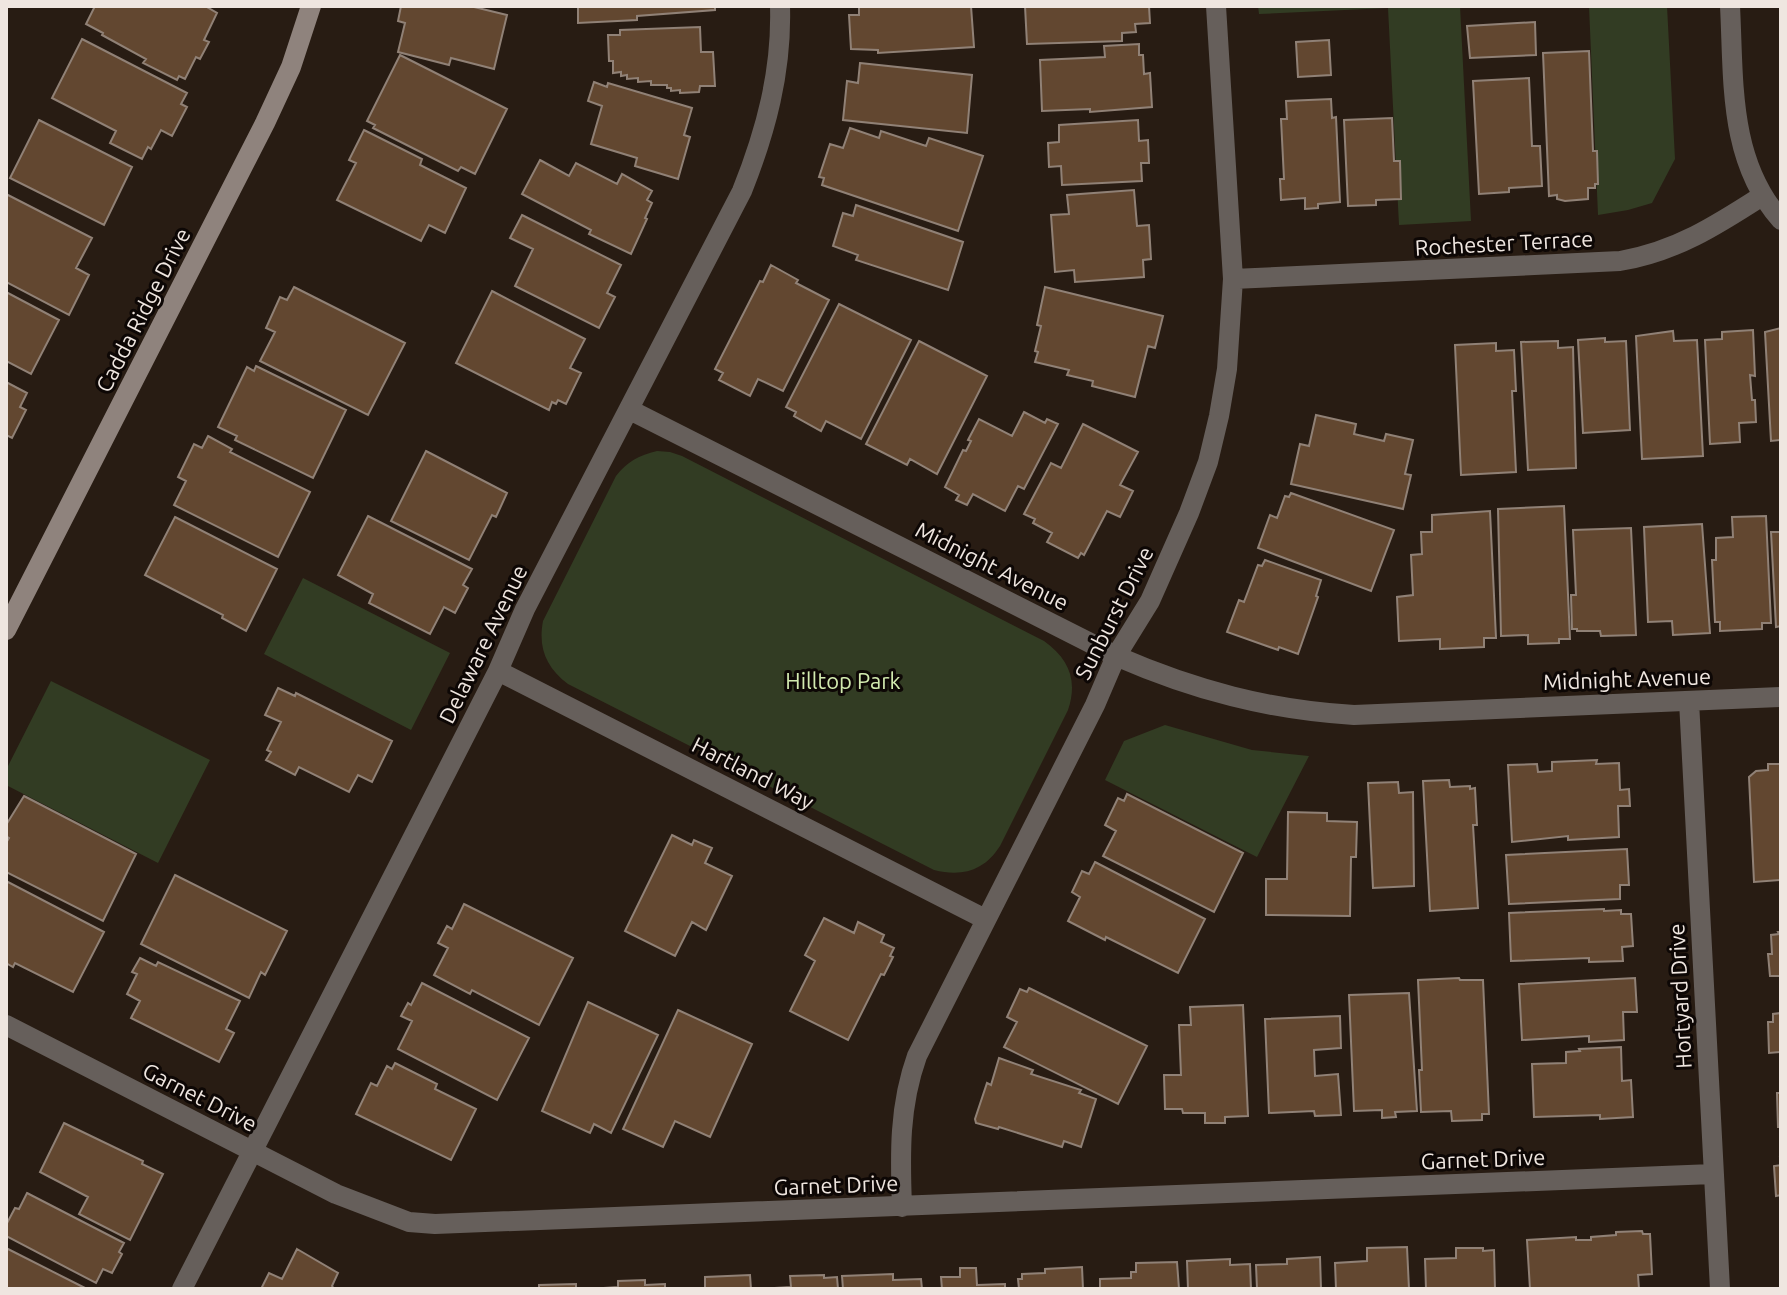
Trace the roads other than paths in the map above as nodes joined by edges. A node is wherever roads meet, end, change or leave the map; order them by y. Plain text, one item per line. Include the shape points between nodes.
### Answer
1 (311, 6) edge
2 (780, 6) edge
3 (1216, 6) edge
4 (1730, 6) edge
5 (1762, 196) junction
6 (1781, 220) edge
7 (1233, 279) junction
8 (630, 410) junction
9 (6, 630) edge
10 (1116, 656) junction
11 (498, 671) junction
12 (1781, 697) edge
13 (1689, 701) junction
14 (985, 919) junction
15 (6, 1025) edge
16 (253, 1151) junction
17 (1713, 1174) junction
18 (902, 1207) junction
19 (182, 1289) edge
20 (1720, 1289) edge

1 - 9 street, Cadda Ridge Drive via 279,95
2 - 8 street, Delaware Avenue via 776,75 758,150
3 - 7 street, Sunburst Drive
4 - 5 street via 1740,136
5 - 6 street
5 - 7 street, Rochester Terrace via 1685,242 1620,261
7 - 10 street, Sunburst Drive via 1227,369 1208,462 1150,601
8 - 10 street, Midnight Avenue
8 - 11 street, Delaware Avenue
10 - 13 street, Midnight Avenue via 1168,679 1302,712 1354,715
10 - 14 street, Sunburst Drive
11 - 14 street, Hartland Way
11 - 16 street, Delaware Avenue
12 - 13 street, Midnight Avenue
13 - 17 street, Hortyard Drive
14 - 18 street, Sunburst Drive via 910,1075 902,1117
15 - 16 street, Garnet Drive
16 - 18 street, Garnet Drive via 336,1194 409,1222
16 - 19 street, Delaware Avenue
17 - 18 street, Garnet Drive
17 - 20 street, Hortyard Drive

